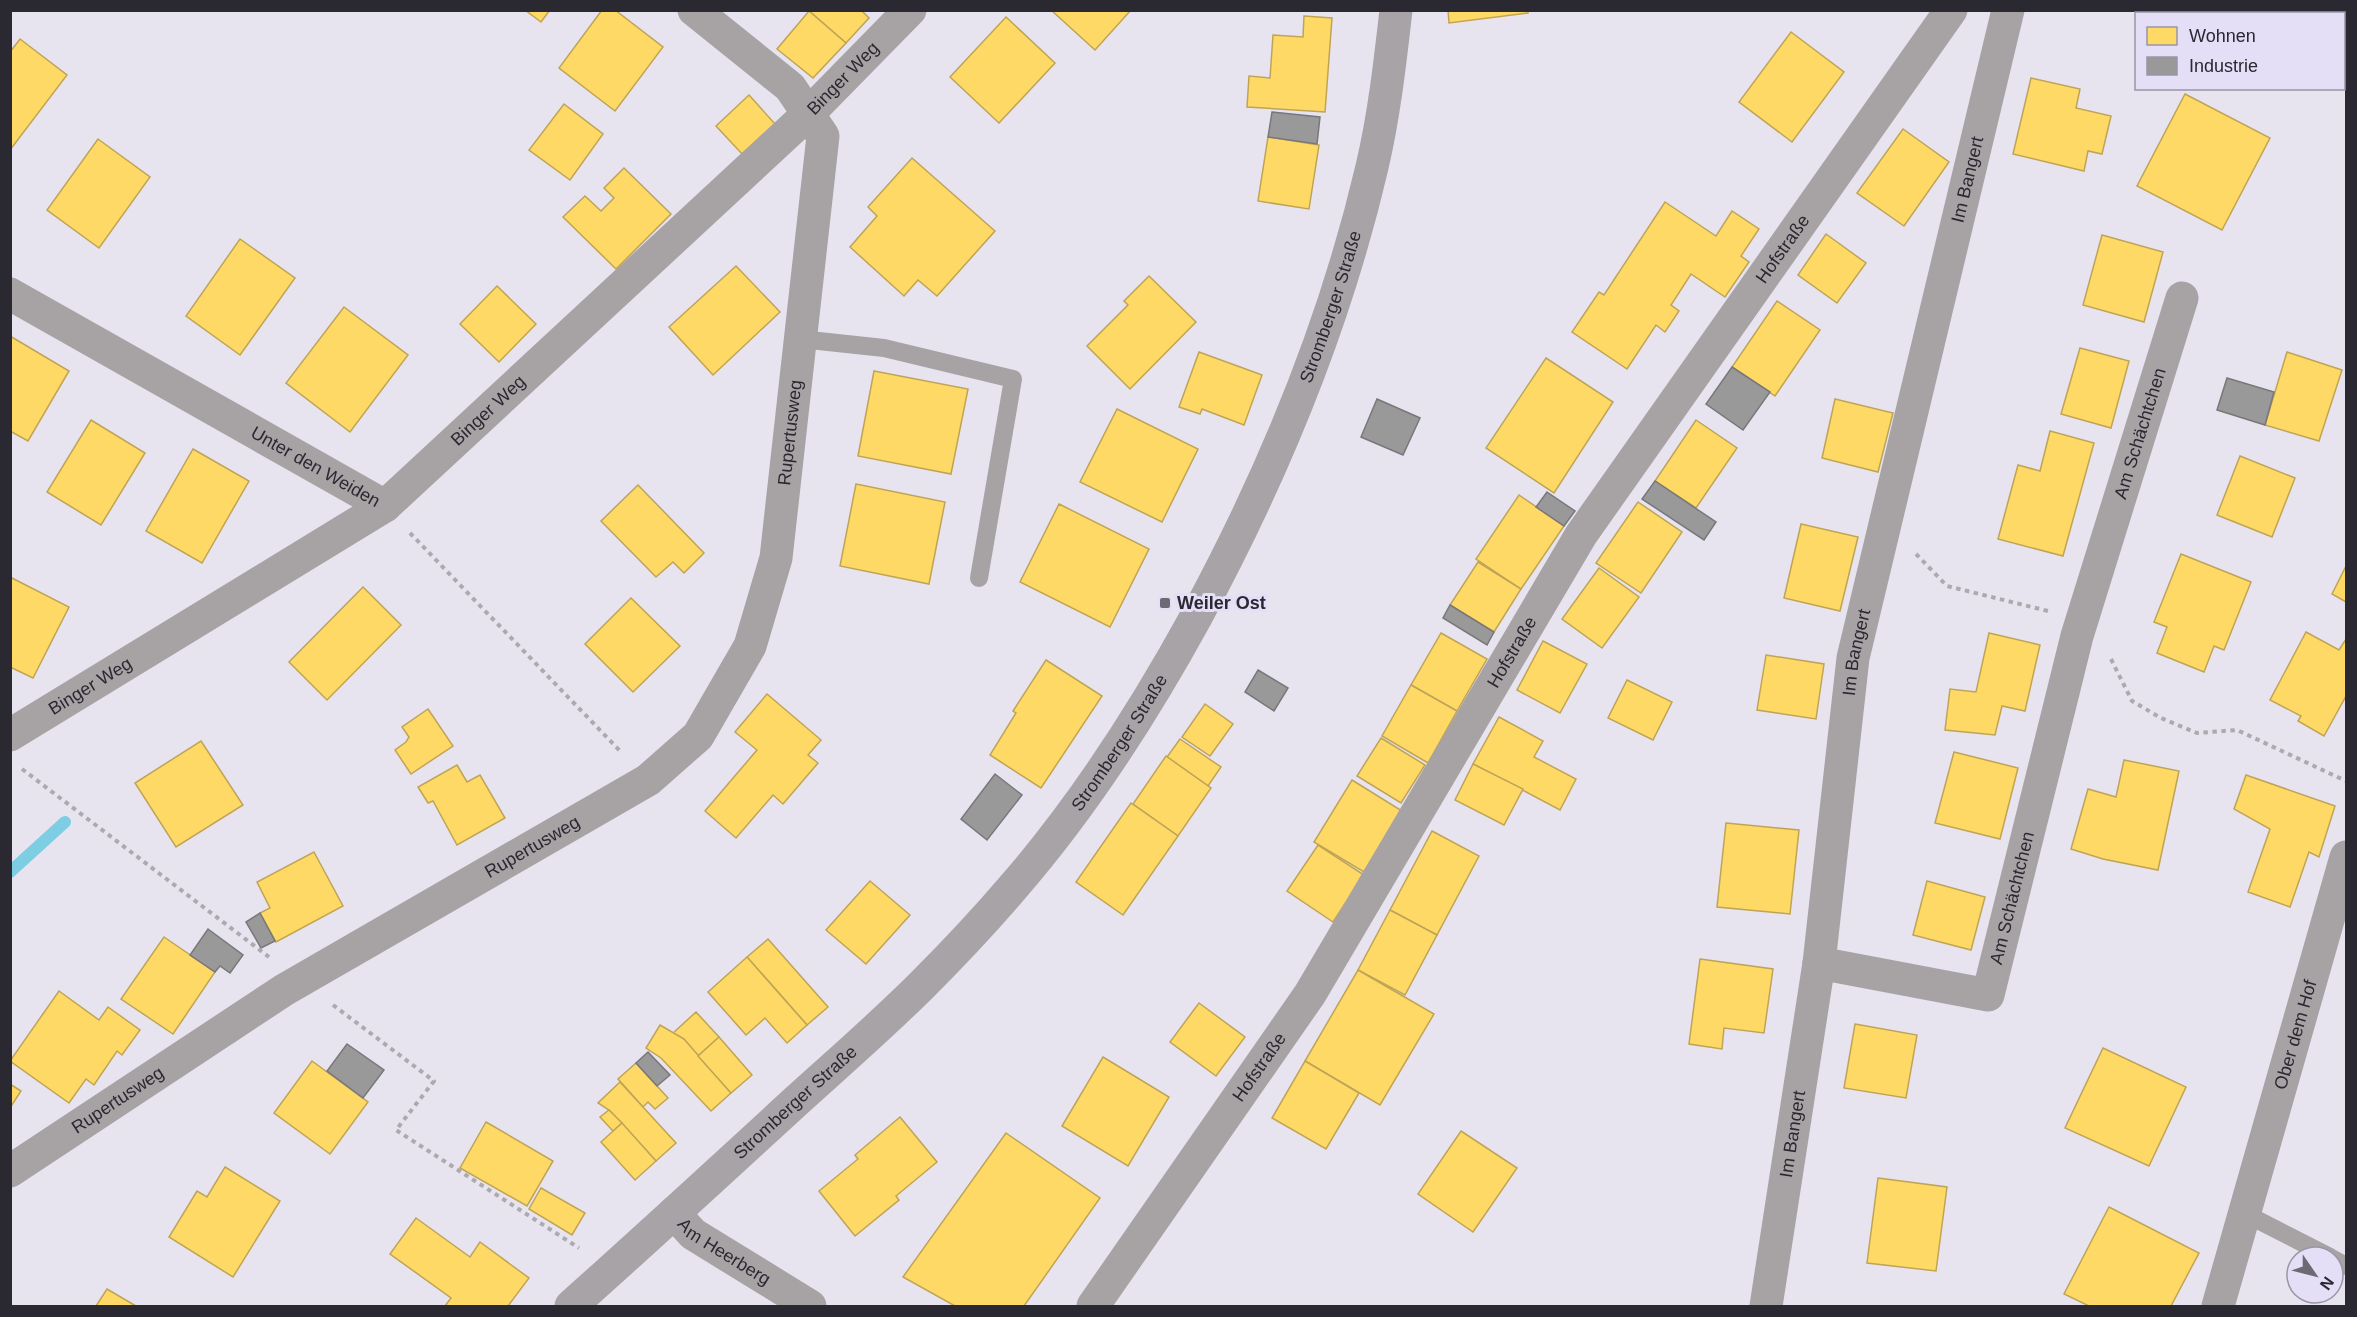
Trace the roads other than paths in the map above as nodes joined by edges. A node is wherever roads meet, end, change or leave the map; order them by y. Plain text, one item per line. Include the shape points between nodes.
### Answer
1 (694, 10) edge
2 (910, 10) edge
3 (1396, 10) edge
4 (1951, 10) edge
5 (2008, 10) edge
6 (808, 114) junction
7 (10, 294) edge
8 (2182, 298) dead end
9 (800, 339) junction
10 (385, 506) junction
11 (979, 578) dead end
12 (14, 729) edge
13 (2346, 857) edge
14 (1819, 963) junction
15 (10, 1171) edge
16 (674, 1213) junction
17 (2244, 1213) junction
18 (2306, 1245) edge
19 (571, 1306) edge
20 (810, 1306) edge
21 (1093, 1306) edge
22 (1766, 1306) edge
23 (2218, 1306) edge

1 - 6 street, Rupertusweg via 790,87
2 - 6 street, Binger Weg
3 - 16 main road, Stromberger Straße via 1389,78 1372,165 1345,268 1316,355 1248,514 1171,662 1065,824 984,919 922,986
4 - 21 street, Hofstraße via 1581,535 1310,994
5 - 14 street, Im Bangert via 1853,658
6 - 9 street, Rupertusweg via 823,136
6 - 10 street, Binger Weg
7 - 10 street, Unter den Weiden
8 - 14 street, Am Schächtchen via 2077,636 1988,995
9 - 11 lane via 884,348 1013,379
9 - 15 street, Rupertusweg via 776,558 750,646 698,736 648,780 300,980
10 - 12 street, Binger Weg
13 - 17 street, Ober dem Hof
14 - 22 street, Im Bangert
16 - 19 main road, Stromberger Straße
16 - 20 street, Am Heerberg via 693,1234
17 - 18 lane
17 - 23 street, Ober dem Hof

